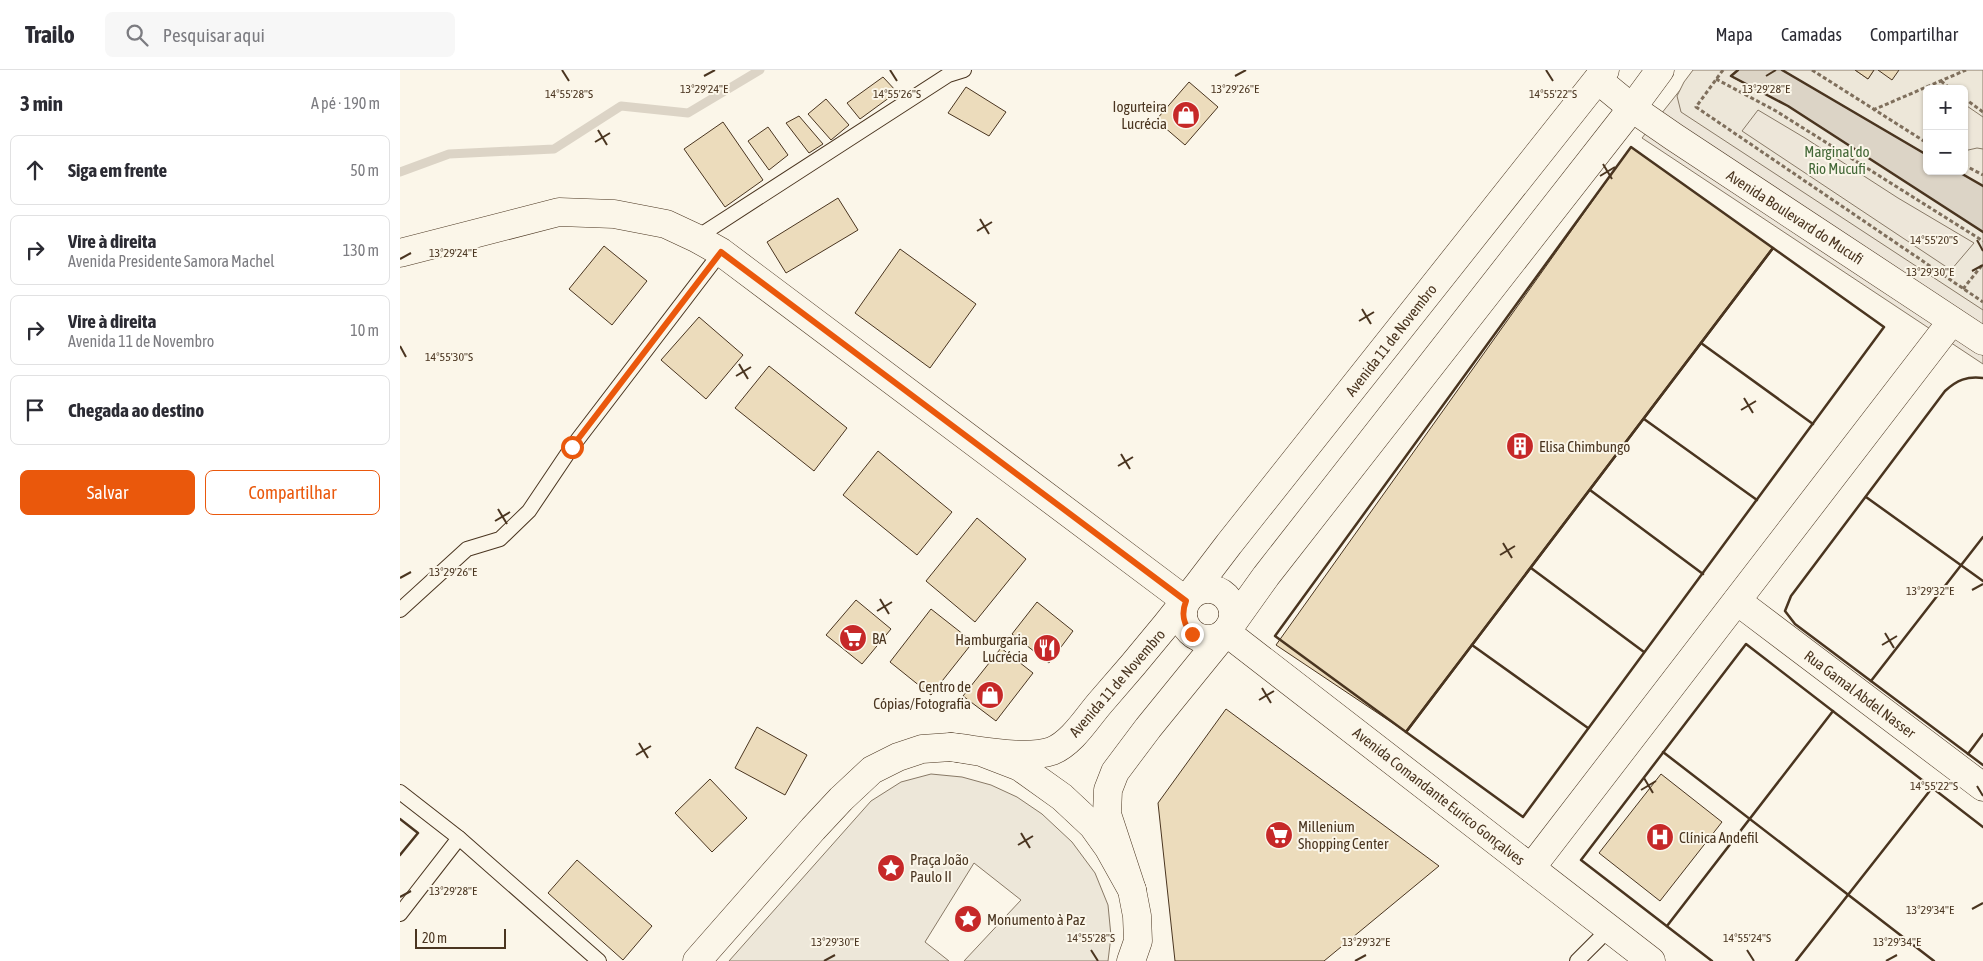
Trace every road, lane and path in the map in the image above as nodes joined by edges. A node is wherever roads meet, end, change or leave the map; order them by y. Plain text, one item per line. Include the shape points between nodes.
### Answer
1 (964, 70) edge
2 (1660, 70) edge
3 (1723, 70) edge
4 (1812, 70) edge
5 (1966, 70) edge
6 (1602, 75) edge
7 (1716, 79) junction
8 (1940, 81) junction
9 (1946, 85) edge
10 (1968, 101) edge
11 (1632, 108) junction
12 (1873, 110) junction
13 (1983, 112) edge
14 (1923, 141) edge
15 (1968, 167) edge
16 (1983, 175) edge
17 (696, 238) junction
18 (1983, 241) edge
19 (721, 252) junction
20 (400, 253) edge
21 (1983, 264) edge
22 (1963, 289) junction
23 (1983, 302) edge
24 (1952, 321) junction
25 (1983, 341) edge
26 (1186, 601) junction
27 (1737, 601) junction
28 (400, 610) edge
29 (1226, 632) junction
30 (950, 747) junction
31 (1983, 788) edge
32 (400, 792) edge
33 (459, 838) junction
34 (1531, 868) junction
35 (1132, 890) junction
36 (400, 914) edge
37 (1610, 929) junction
38 (598, 961) edge
39 (697, 961) edge
40 (1131, 961) edge
41 (1576, 961) edge
42 (1651, 961) edge

1 - 17 lane via 948,75
2 - 11 street, Avenida 11 de Novembro
3 - 7 path
4 - 12 path
5 - 8 path
6 - 11 street, Avenida 11 de Novembro
6 - 26 street, Avenida 11 de Novembro
7 - 18 path via 1776,111
7 - 22 path via 1696,107
8 - 9 path
8 - 12 path
10 - 13 path
11 - 24 street, Avenida Boulevard do Mucufi
11 - 29 street, Avenida 11 de Novembro via 1266,576
12 - 14 path
15 - 16 path
17 - 19 street
17 - 20 street via 666,224 614,214 559,212
19 - 26 street
19 - 28 lane via 572,447 529,510 500,539 467,549
21 - 22 path
22 - 23 path
24 - 25 street, Avenida Boulevard do Mucufi
24 - 27 street
26 - 29 street, Avenida 11 de Novembro via 1182,614 1192,634 1206,640
26 - 29 street, Avenida 11 de Novembro via 1204,589 1224,595 1233,616
26 - 30 street, Avenida 11 de Novembro via 1119,683 1069,739 1053,750 1030,755
27 - 31 street, Rua Gamal Abdel Nasser
27 - 34 street
29 - 34 street, Avenida Comandante Eurico Gonçalves
29 - 35 street, Avenida 11 de Novembro via 1137,743 1116,772 1108,790 1107,814
30 - 35 street via 981,752 1020,767 1062,797 1093,826
30 - 39 street via 922,749 872,770 813,829
32 - 33 lane
33 - 36 lane
33 - 38 lane
34 - 37 street, Avenida Comandante Eurico Gonçalves
35 - 40 street via 1138,941
37 - 41 lane
37 - 42 street, Avenida Comandante Eurico Gonçalves

